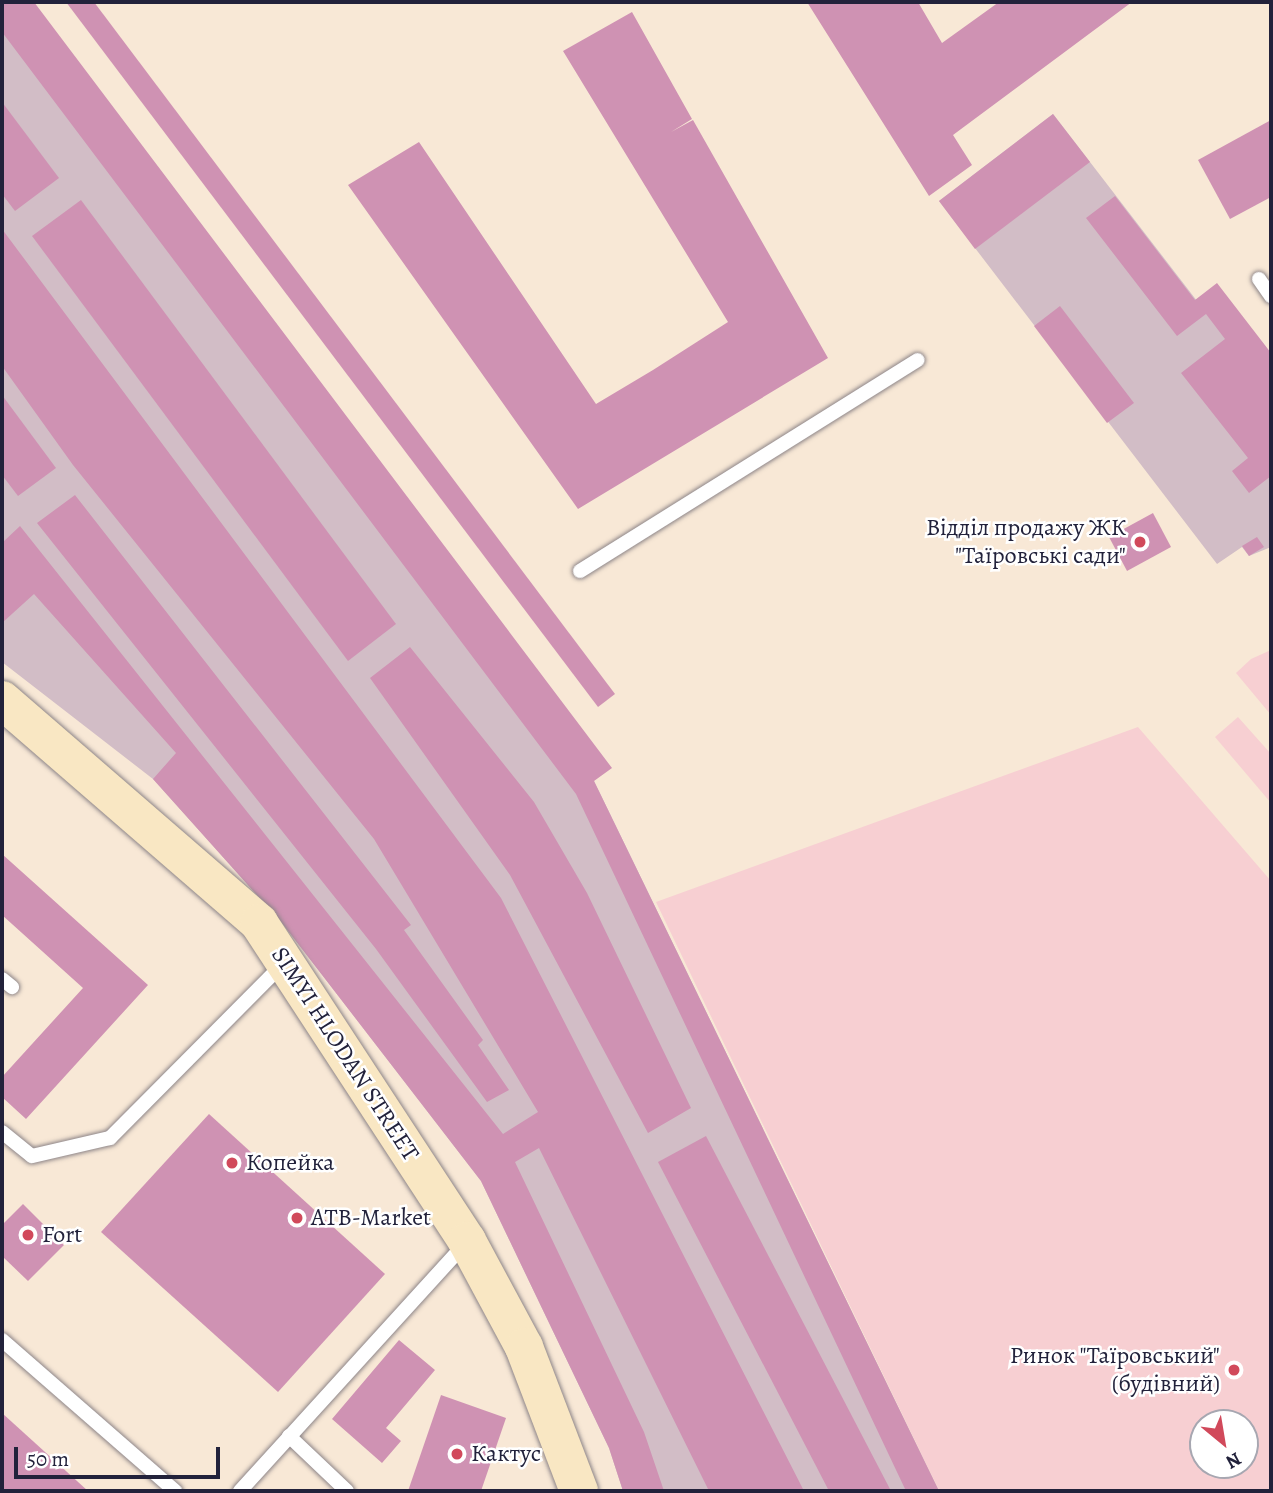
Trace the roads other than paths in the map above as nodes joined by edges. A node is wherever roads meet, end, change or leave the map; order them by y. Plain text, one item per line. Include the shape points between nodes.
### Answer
1 (1259, 279) dead end
2 (1271, 296) edge
3 (918, 360) dead end
4 (580, 571) dead end
5 (2, 700) edge
6 (285, 962) junction
7 (2, 1132) edge
8 (467, 1241) junction
9 (2, 1340) edge
10 (289, 1436) junction
11 (175, 1491) edge
12 (240, 1491) edge
13 (347, 1491) edge
14 (579, 1491) edge

1 - 2 lane
3 - 4 lane
5 - 6 street, SIMYI HLODAN STREET via 259,922
6 - 7 lane via 110,1138 32,1156
6 - 8 street, SIMYI HLODAN STREET
8 - 10 lane
8 - 14 street, SIMYI HLODAN STREET via 524,1347
9 - 11 lane
10 - 12 lane
10 - 13 lane

